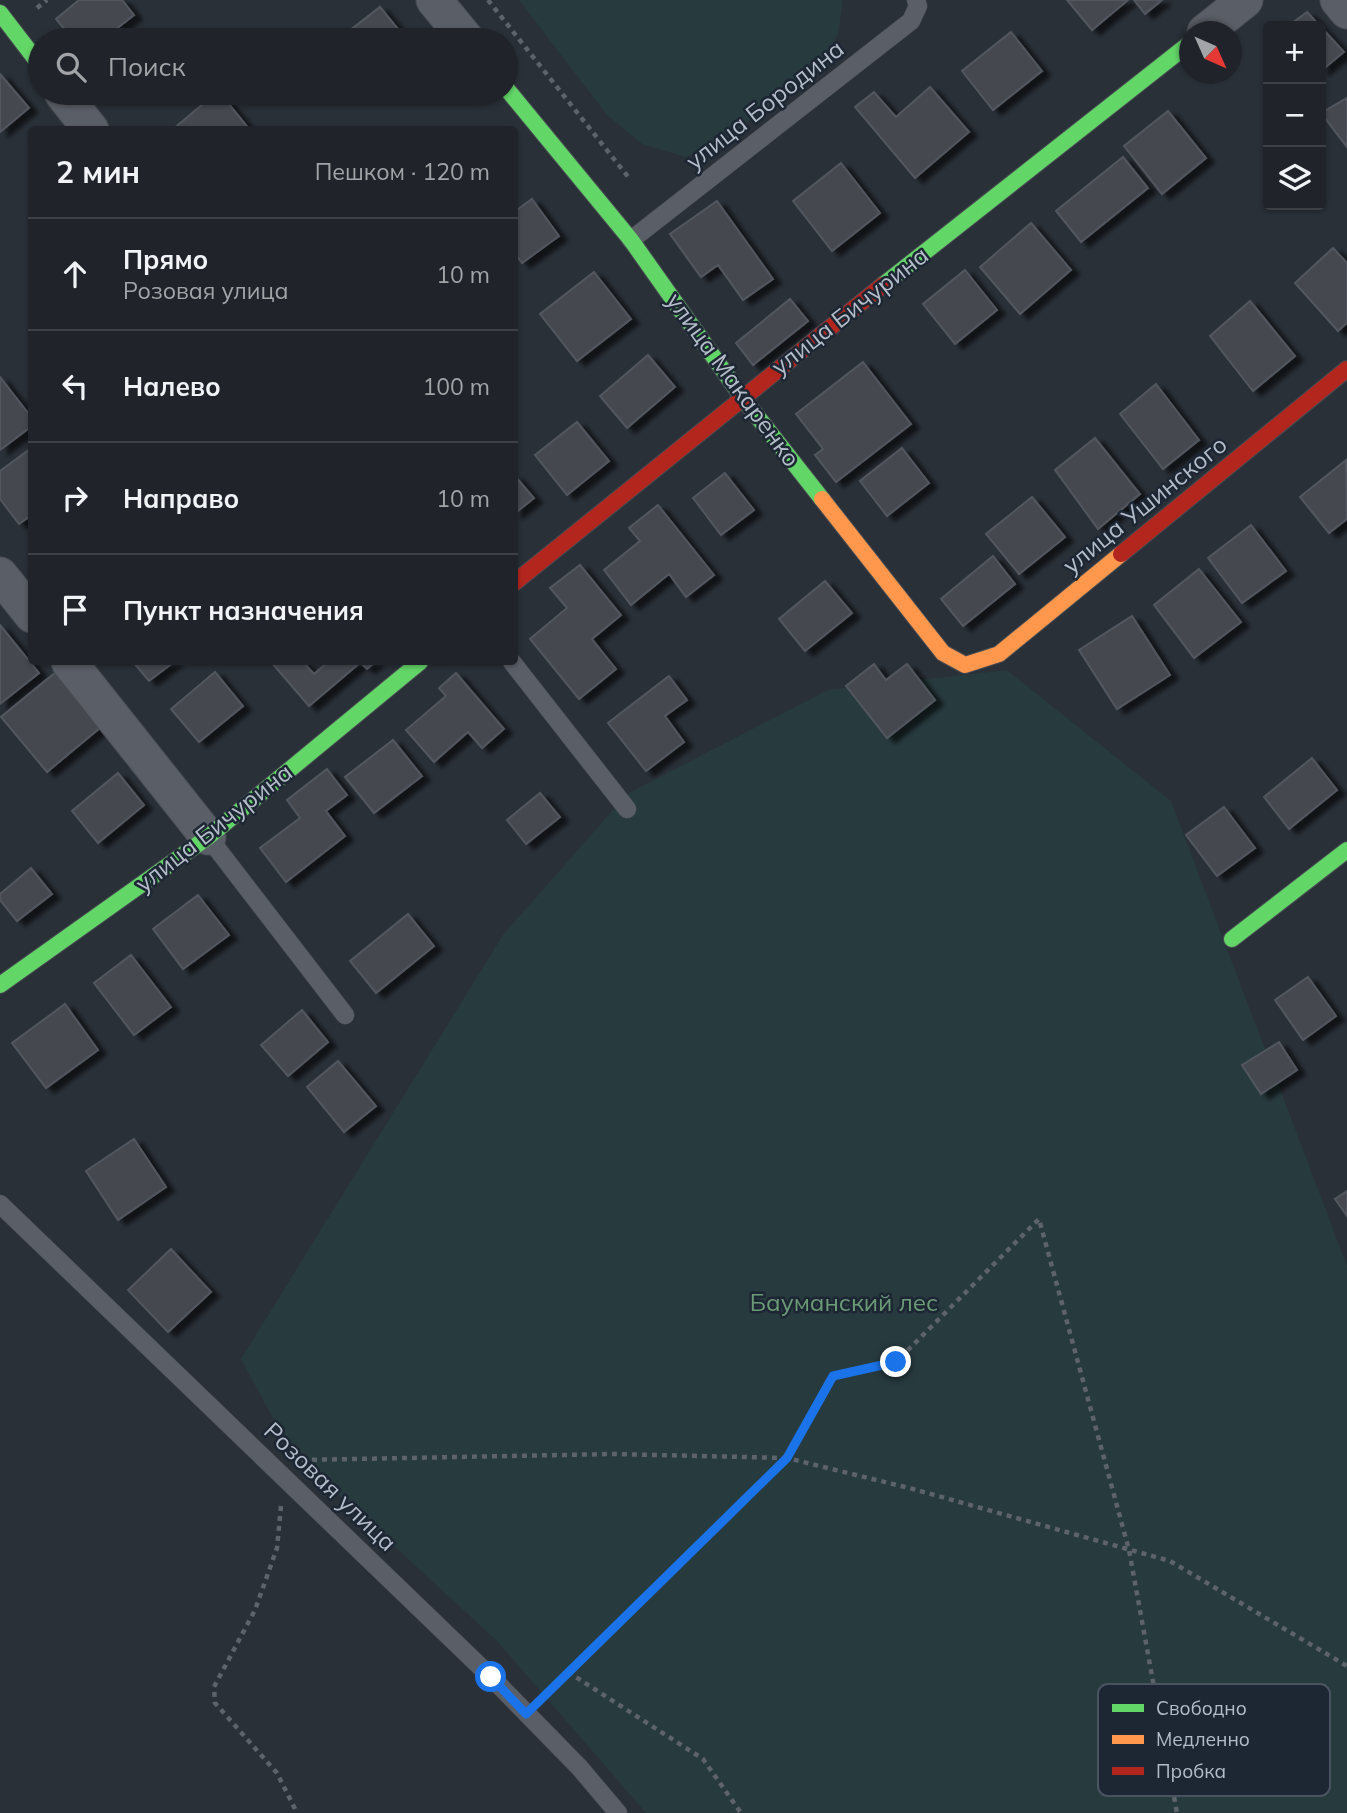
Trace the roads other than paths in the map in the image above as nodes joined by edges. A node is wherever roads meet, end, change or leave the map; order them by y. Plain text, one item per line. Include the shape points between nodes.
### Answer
1 (434, 0) edge
2 (916, 0) edge
3 (1244, 0) edge
4 (1338, 0) edge
5 (1347, 11) edge
6 (0, 13) edge
7 (1218, 21) edge
8 (457, 28) edge
9 (28, 49) edge
10 (1179, 51) edge
11 (518, 103) edge
12 (71, 105) edge
13 (88, 126) edge
14 (631, 240) junction
15 (1347, 369) edge
16 (742, 397) junction
17 (0, 575) edge
18 (518, 580) edge
19 (28, 610) edge
20 (71, 665) edge
21 (416, 665) edge
22 (514, 665) edge
23 (965, 665) joint
24 (627, 809) dead end
25 (208, 837) junction
26 (1347, 850) edge
27 (1232, 939) dead end
28 (0, 985) edge
29 (345, 1015) dead end
30 (0, 1204) edge
31 (618, 1813) edge

1 - 8 street
2 - 14 lane, улица Бородина via 911,21
3 - 7 street
4 - 5 street
6 - 9 street
10 - 16 street, улица Бичурина
11 - 14 street, улица Макаренко
12 - 13 street
14 - 16 street, улица Макаренко
15 - 23 street, улица Ушинского via 999,654
16 - 18 street, улица Бичурина
16 - 23 street, улица Макаренко via 943,653
17 - 19 street
20 - 25 street
21 - 25 street, улица Бичурина
22 - 24 lane
25 - 28 street, улица Бичурина
25 - 29 lane
26 - 27 street
30 - 31 lane, Розовая улица via 526,1714

